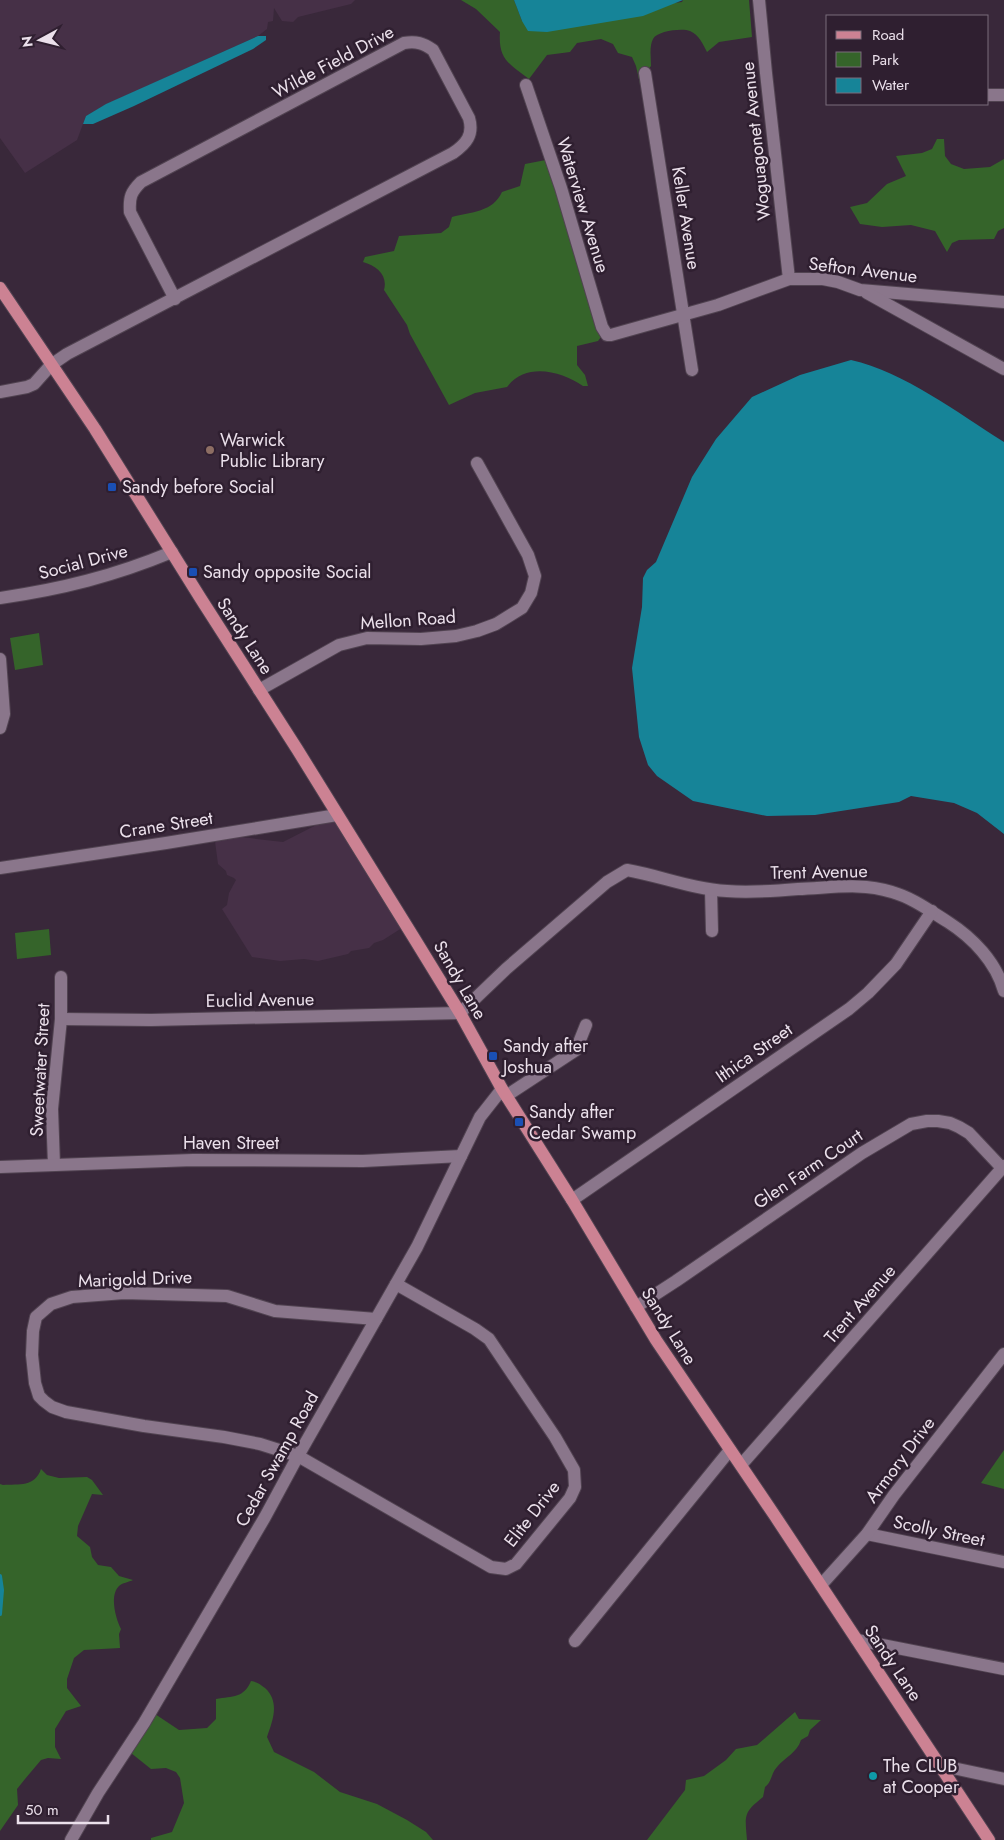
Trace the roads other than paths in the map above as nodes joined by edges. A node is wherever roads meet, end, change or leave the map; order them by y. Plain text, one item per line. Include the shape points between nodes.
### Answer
1 (759, 0) edge
2 (645, 73) dead end
3 (526, 85) dead end
4 (989, 94) edge
5 (1004, 95) edge
6 (789, 279) junction
7 (0, 288) edge
8 (860, 290) junction
9 (175, 299) junction
10 (1004, 302) edge
11 (684, 315) junction
12 (607, 335) joint
13 (51, 365) junction
14 (1004, 369) edge
15 (692, 370) dead end
16 (0, 392) edge
17 (477, 463) dead end
18 (172, 552) junction
19 (0, 598) edge
20 (0, 659) edge
21 (259, 690) junction
22 (0, 728) edge
23 (337, 815) junction
24 (0, 868) edge
25 (711, 890) junction
26 (932, 911) junction
27 (712, 931) dead end
28 (61, 977) dead end
29 (1004, 992) edge
30 (460, 1013) junction
31 (61, 1019) junction
32 (586, 1025) dead end
33 (504, 1093) junction
34 (461, 1156) junction
35 (54, 1165) junction
36 (0, 1167) edge
37 (1003, 1167) edge
38 (572, 1200) junction
39 (396, 1284) junction
40 (636, 1307) junction
41 (376, 1319) junction
42 (1004, 1354) edge
43 (730, 1450) junction
44 (298, 1456) junction
45 (740, 1465) junction
46 (867, 1534) junction
47 (1004, 1562) edge
48 (821, 1585) junction
49 (857, 1640) junction
50 (574, 1641) dead end
51 (1004, 1669) edge
52 (939, 1765) junction
53 (1004, 1779) edge
54 (71, 1840) edge
55 (989, 1840) edge

1 - 6 street, Woguagonet Avenue
2 - 11 street, Keller Avenue
3 - 12 street, Waterview Avenue
4 - 5 street
6 - 8 street, Sefton Avenue via 823,279
6 - 11 street, Sefton Avenue
7 - 13 main road, Sandy Lane
8 - 10 street, Sefton Avenue
8 - 14 street
9 - 9 street, Wilde Field Drive via 130,212 129,199 141,182 404,43 420,43 433,50 469,118 472,128 465,144
9 - 13 street, Wilde Field Drive
11 - 12 street, Sefton Avenue
11 - 15 street, Keller Avenue
13 - 16 street, Wilde Field Drive via 34,384
13 - 18 main road, Sandy Lane
17 - 21 street, Mellon Road via 533,569 534,584 522,608 506,620 456,636 367,638 339,645
18 - 19 street, Social Drive via 69,586
18 - 21 main road, Sandy Lane
20 - 22 street via 4,714
21 - 23 main road, Sandy Lane
23 - 24 street, Crane Street
23 - 30 main road, Sandy Lane
25 - 26 street, Trent Avenue via 858,886 898,894
25 - 27 street
25 - 30 street, Trent Avenue via 639,872 627,870 620,873 506,969
26 - 29 street, Trent Avenue via 977,945 999,978
26 - 38 street, Ithica Street via 896,964 849,1009
28 - 31 street, Sweetwater Street
30 - 31 street, Euclid Avenue
30 - 33 main road, Sandy Lane
31 - 35 street, Sweetwater Street via 52,1109
32 - 33 street, Cedar Swamp Road via 576,1050
33 - 34 street, Cedar Swamp Road via 480,1117
33 - 38 main road, Sandy Lane
34 - 35 street, Haven Street via 362,1161 193,1160
34 - 39 street, Cedar Swamp Road
35 - 36 street, Haven Street
37 - 40 street, Glen Farm Court via 969,1132 950,1123 927,1121 911,1124 862,1153
37 - 45 street, Trent Avenue
38 - 40 main road, Sandy Lane
39 - 41 street, Cedar Swamp Road
39 - 44 street, Elite Drive via 489,1339 574,1470 575,1487 570,1498 516,1564 502,1569 491,1567
40 - 43 main road, Sandy Lane
41 - 44 street, Cedar Swamp Road
41 - 44 street, Marigold Drive via 275,1311 227,1296 124,1293 59,1300 36,1317 33,1375 39,1396 52,1407 102,1419 260,1444
42 - 46 street, Armory Drive via 894,1494
43 - 45 main road, Sandy Lane
43 - 50 street
44 - 54 street, Cedar Swamp Road via 175,1672
45 - 48 main road, Sandy Lane
46 - 47 street, Scolly Street
46 - 48 street, Armory Drive
48 - 49 main road, Sandy Lane
49 - 51 street
49 - 52 main road, Sandy Lane
52 - 53 street
52 - 55 main road, Sandy Lane

